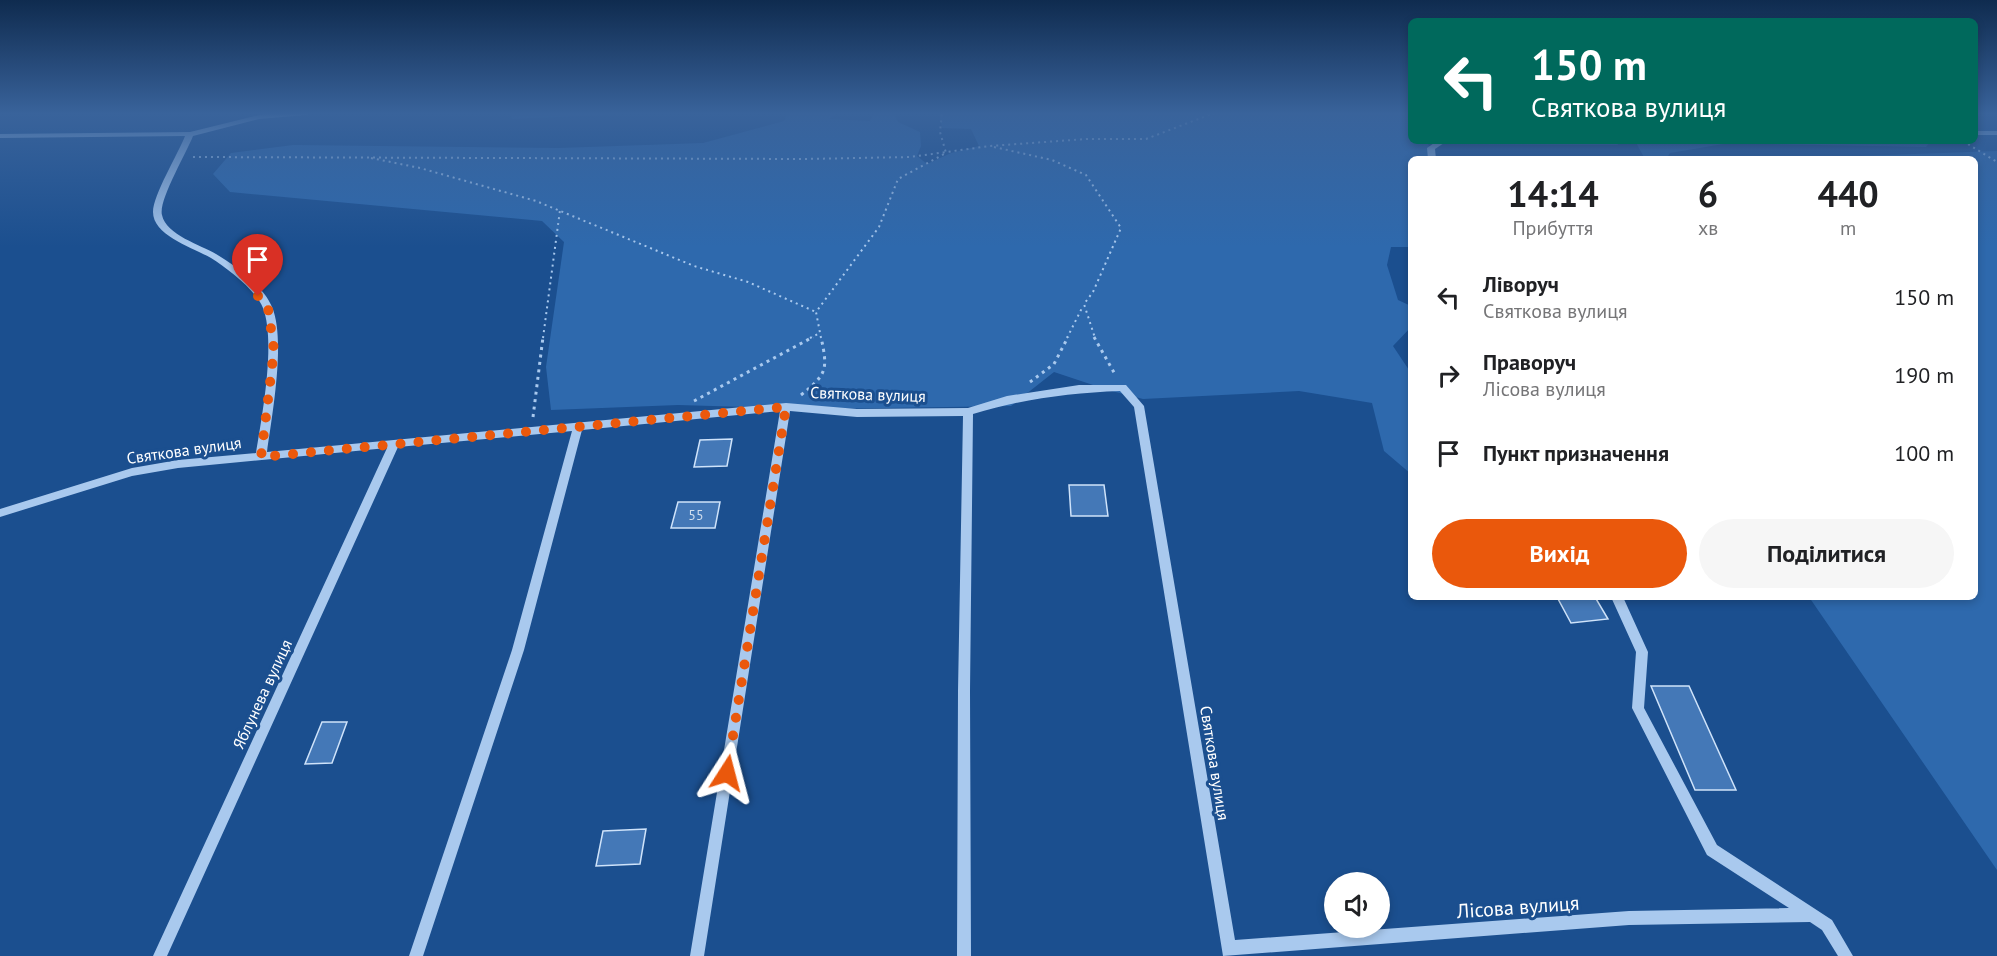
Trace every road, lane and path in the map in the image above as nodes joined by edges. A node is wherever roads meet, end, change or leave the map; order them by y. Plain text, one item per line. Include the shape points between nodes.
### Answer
1 (182, 157) edge
2 (370, 158) edge
3 (600, 158) edge
4 (877, 158) edge
5 (937, 158) edge
6 (1041, 158) edge
7 (560, 210) junction
8 (1084, 304) junction
9 (816, 312) junction
10 (820, 333) junction
11 (1123, 387) junction
12 (1008, 400) junction
13 (786, 407) junction
14 (968, 412) junction
15 (664, 418) junction
16 (578, 426) junction
17 (531, 431) junction
18 (394, 445) junction
19 (261, 457) junction
20 (0, 513) edge
21 (1618, 600) edge
22 (1811, 915) junction
23 (1229, 952) edge
24 (160, 956) edge
25 (416, 956) edge
26 (697, 956) edge
27 (964, 956) edge
28 (1846, 956) edge

1 - 19 street via 161,196 156,211 160,222 173,234 216,258 249,285 268,308 274,350
2 - 7 path via 431,171
3 - 4 path
5 - 9 path via 898,179 879,227
6 - 8 path via 1086,175 1120,228
7 - 9 path
7 - 17 path
8 - 11 path via 1097,345
8 - 12 path via 1054,364
9 - 10 path
10 - 13 path via 826,360 821,379
10 - 15 path
11 - 12 street, Святкова вулиця
11 - 23 street, Святкова вулиця via 1139,406
12 - 14 street, Святкова вулиця
13 - 14 street, Святкова вулиця via 857,413
13 - 15 street, Святкова вулиця
13 - 26 street
14 - 27 street
15 - 16 street, Святкова вулиця
16 - 17 street, Святкова вулиця
16 - 25 street via 518,650
17 - 18 street, Святкова вулиця
18 - 19 street, Святкова вулиця
18 - 24 street, Яблунева вулиця
19 - 20 street, Святкова вулиця via 132,472
21 - 22 street via 1642,652 1638,708 1712,850
22 - 23 street, Лісова вулиця via 1629,918
22 - 28 street via 1827,925

